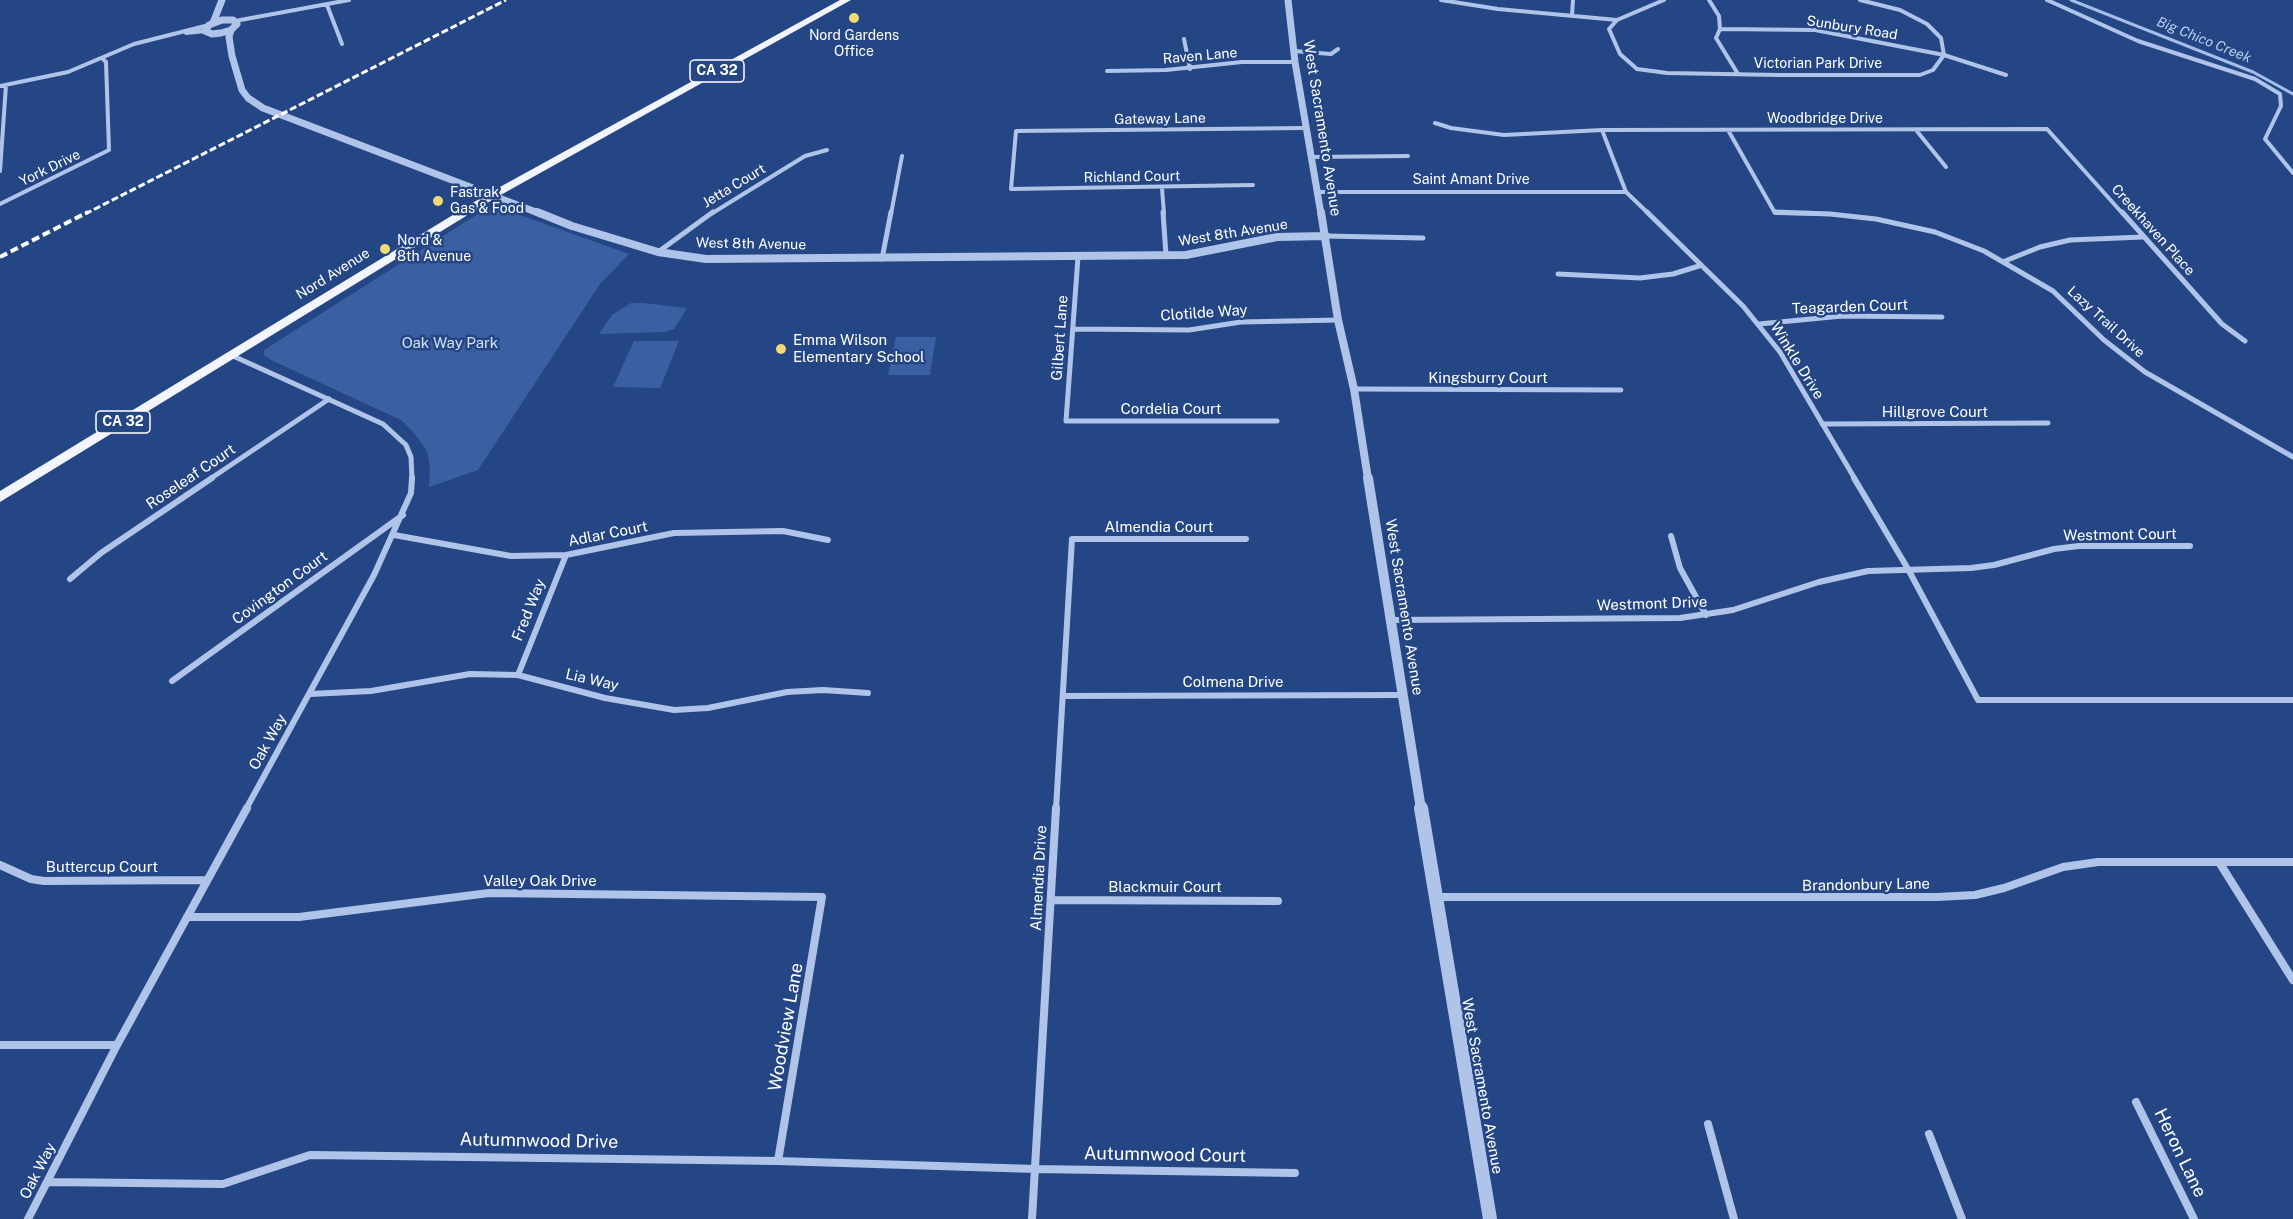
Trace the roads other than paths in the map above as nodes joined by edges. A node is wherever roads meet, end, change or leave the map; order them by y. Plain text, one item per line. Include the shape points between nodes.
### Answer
1 (222, 0) edge
2 (349, 0) edge
3 (846, 0) edge
4 (1288, 0) edge
5 (1441, 0) edge
6 (1478, 0) edge
7 (1573, 0) edge
8 (1664, 0) edge
9 (1709, 0) edge
10 (1860, 0) edge
11 (2047, 0) edge
12 (327, 5) junction
13 (1475, 6) junction
14 (1572, 15) junction
15 (227, 20) junction
16 (1617, 20) junction
17 (209, 26) junction
18 (234, 26) junction
19 (1720, 29) junction
20 (216, 34) junction
21 (1184, 39) dead end
22 (342, 44) dead end
23 (1338, 50) dead end
24 (1293, 51) junction
25 (232, 56) junction
26 (1944, 56) junction
27 (103, 59) junction
28 (1295, 62) junction
29 (1190, 69) junction
30 (1107, 71) dead end
31 (1738, 74) junction
32 (2006, 75) dead end
33 (6, 85) junction
34 (0, 86) edge
35 (1435, 123) dead end
36 (1305, 128) junction
37 (2048, 129) joint
38 (1602, 130) junction
39 (1728, 130) junction
40 (1916, 130) junction
41 (827, 150) dead end
42 (902, 156) dead end
43 (1408, 156) dead end
44 (1311, 157) junction
45 (1946, 167) dead end
46 (0, 171) edge
47 (2293, 173) edge
48 (1253, 185) dead end
49 (1162, 188) junction
50 (1011, 189) joint
51 (1316, 192) junction
52 (1626, 192) junction
53 (493, 195) junction
54 (0, 197) edge
55 (2, 203) edge
56 (1326, 236) junction
57 (2143, 237) junction
58 (1423, 238) dead end
59 (658, 252) junction
60 (1166, 255) junction
61 (1078, 257) junction
62 (882, 259) junction
63 (2005, 261) junction
64 (1699, 266) junction
65 (1558, 274) dead end
66 (1942, 317) dead end
67 (1338, 320) junction
68 (1760, 324) junction
69 (1073, 329) junction
70 (2245, 341) dead end
71 (233, 356) junction
72 (1354, 389) junction
73 (1621, 390) dead end
74 (329, 399) junction
75 (1066, 421) joint
76 (1277, 421) dead end
77 (2048, 423) dead end
78 (1822, 424) junction
79 (2293, 457) edge
80 (0, 497) edge
81 (403, 514) junction
82 (394, 535) junction
83 (1671, 536) dead end
84 (1072, 539) joint
85 (1246, 539) dead end
86 (828, 540) dead end
87 (2190, 546) dead end
88 (566, 555) junction
89 (1908, 569) junction
90 (70, 579) dead end
91 (1706, 615) junction
92 (1391, 620) junction
93 (518, 675) junction
94 (172, 681) dead end
95 (868, 693) dead end
96 (310, 694) junction
97 (1403, 695) junction
98 (1063, 696) junction
99 (2293, 700) edge
100 (2219, 862) junction
101 (2293, 862) edge
102 (0, 865) edge
103 (207, 880) junction
104 (822, 897) joint
105 (1435, 897) junction
106 (1051, 900) junction
107 (1278, 901) dead end
108 (187, 917) junction
109 (2293, 980) edge
110 (117, 1045) junction
111 (0, 1046) edge
112 (2136, 1102) dead end
113 (1708, 1124) dead end
114 (1929, 1134) dead end
115 (778, 1161) junction
116 (1035, 1169) junction
117 (1295, 1173) dead end
118 (48, 1182) junction
119 (28, 1219) edge
120 (1032, 1219) edge
121 (1490, 1219) edge
122 (1734, 1219) edge
123 (1962, 1219) edge
124 (2194, 1219) edge

1 - 15 street
1 - 17 street
2 - 12 street
3 - 53 main road, Nord Avenue / CA 32
4 - 24 street, West Sacramento Avenue
5 - 13 street
6 - 13 street
7 - 14 street
8 - 16 street
9 - 19 street via 1719,16
10 - 26 street via 1900,10 1927,24 1941,38
11 - 47 street via 2138,40 2255,79 2280,94 2281,106 2265,140
12 - 18 street
12 - 22 street
13 - 14 street
14 - 16 street
15 - 17 street
15 - 18 street
16 - 31 street, Victorian Park Drive via 1609,29 1620,54 1637,69
17 - 20 street
17 - 27 street via 159,37
18 - 20 street
18 - 25 street, West 8th Avenue via 229,37
19 - 26 street, Sunbury Road via 1815,30
19 - 31 street via 1716,38
20 - 25 street, West 8th Avenue
21 - 29 street
23 - 24 street via 1331,54
24 - 28 street, West Sacramento Avenue
25 - 53 street, West 8th Avenue via 242,90 263,108
26 - 31 street, Victorian Park Drive via 1933,70 1920,75
26 - 32 street, Sunbury Road
27 - 33 street via 68,72
27 - 55 street, York Drive via 109,150
28 - 29 street, Raven Lane via 1242,62
28 - 36 street, West Sacramento Avenue
29 - 30 street, Raven Lane
33 - 34 street
33 - 46 street
35 - 38 street, Woodbridge Drive via 1504,135
36 - 44 street, West Sacramento Avenue
36 - 50 street, Gateway Lane via 1016,131
37 - 40 street, Woodbridge Drive
37 - 57 street, Creekhaven Place
38 - 39 street, Woodbridge Drive
38 - 52 street, Winkle Drive
39 - 40 street, Woodbridge Drive
39 - 63 street, Lazy Trail Drive via 1775,213 1849,215 1906,224 1962,241
40 - 45 street
41 - 59 street, Jetta Court via 805,156 693,225
42 - 62 street
43 - 44 street
44 - 51 street, West Sacramento Avenue
48 - 49 street, Richland Court
49 - 50 street, Richland Court
49 - 60 street
51 - 52 street, Saint Amant Drive
51 - 56 street, West Sacramento Avenue
52 - 64 street, Winkle Drive
53 - 59 street, West 8th Avenue via 572,226
53 - 71 main road, Nord Avenue / CA 32
54 - 55 street
56 - 58 street
56 - 60 street, West 8th Avenue via 1277,237 1186,255
56 - 67 street, West Sacramento Avenue
57 - 63 street via 2070,240
57 - 70 street, Creekhaven Place via 2222,324
59 - 62 street, West 8th Avenue via 706,259
60 - 61 street, West 8th Avenue
61 - 62 street, West 8th Avenue
61 - 69 street, Gilbert Lane
63 - 79 street, Lazy Trail Drive via 2069,304 2104,340 2145,372
64 - 65 street via 1640,278
64 - 68 street, Winkle Drive
66 - 68 street, Teagarden Court via 1842,316
67 - 69 street, Clotilde Way via 1241,322 1189,330
67 - 72 street, West Sacramento Avenue
68 - 78 street, Winkle Drive
69 - 75 street, Gilbert Lane
71 - 74 street, Oak Way
71 - 80 main road, Nord Avenue / CA 32
72 - 73 street, Kingsburry Court
72 - 92 street, West Sacramento Avenue
74 - 81 street, Oak Way via 382,424 406,445 413,472
74 - 90 street, Roseleaf Court via 101,553
75 - 76 street, Cordelia Court
77 - 78 street, Hillgrove Court
78 - 89 street, Winkle Drive
81 - 82 street, Oak Way
81 - 94 street, Covington Court
82 - 88 street, Adlar Court via 511,555
82 - 96 street, Oak Way
83 - 91 street via 1680,568
84 - 85 street, Almendia Court
84 - 98 street, Almendia Drive
86 - 88 street, Adlar Court via 783,531 674,533
87 - 89 street, Westmont Court via 2079,546 1994,565
88 - 93 street, Fred Way
89 - 91 street, Westmont Drive via 1846,575
89 - 99 street via 1978,700
91 - 92 street, Westmont Drive
92 - 97 street, West Sacramento Avenue
93 - 95 street, Lia Way via 605,698 674,710 708,708 787,692
93 - 96 street, Lia Way via 470,674 370,691
96 - 103 street, Oak Way
97 - 98 street, Colmena Drive
97 - 105 street, West Sacramento Avenue
98 - 106 street, Almendia Drive
100 - 101 street, Brandonbury Lane
100 - 105 street, Brandonbury Lane via 2098,862 2063,867 1975,895 1937,897
100 - 109 street
102 - 103 street, Buttercup Court via 44,881
103 - 108 street, Oak Way
104 - 108 street, Valley Oak Drive via 489,893 299,917
104 - 115 street, Woodview Lane
105 - 121 street, West Sacramento Avenue
106 - 107 street, Blackmuir Court
106 - 116 street, Almendia Drive
108 - 110 street, Oak Way
110 - 111 street
110 - 118 street, Oak Way
112 - 124 street, Heron Lane
113 - 122 street
114 - 123 street
115 - 116 street, Autumnwood Drive
115 - 118 street, Autumnwood Drive via 310,1155 224,1184
116 - 117 street, Autumnwood Court
116 - 120 street, Almendia Drive
118 - 119 street, Oak Way

